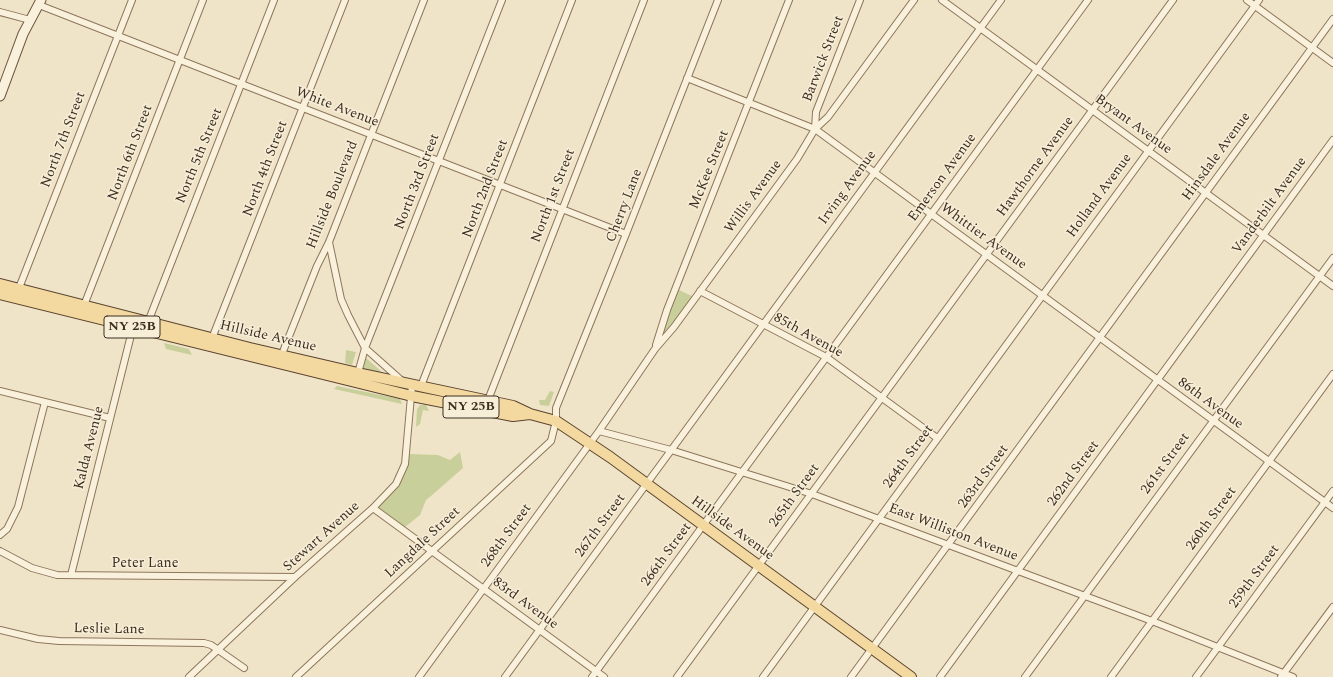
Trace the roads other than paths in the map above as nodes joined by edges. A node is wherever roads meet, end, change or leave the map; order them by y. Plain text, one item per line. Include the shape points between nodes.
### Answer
1 (132, 0) edge
2 (203, 0) edge
3 (274, 0) edge
4 (345, 0) edge
5 (424, 0) edge
6 (502, 0) edge
7 (572, 0) edge
8 (644, 0) edge
9 (718, 0) edge
10 (789, 0) edge
11 (860, 0) edge
12 (914, 0) edge
13 (942, 0) edge
14 (1001, 0) edge
15 (1088, 0) edge
16 (1173, 0) edge
17 (1247, 0) edge
18 (1259, 0) edge
19 (40, 2) edge
20 (1254, 6) junction
21 (0, 12) edge
22 (1333, 19) edge
23 (30, 20) junction
24 (980, 28) junction
25 (118, 35) junction
26 (1312, 48) junction
27 (180, 60) junction
28 (1333, 63) edge
29 (1037, 70) junction
30 (687, 78) junction
31 (3, 80) edge
32 (242, 84) junction
33 (0, 96) edge
34 (749, 103) junction
35 (303, 108) junction
36 (1092, 110) junction
37 (815, 129) junction
38 (372, 134) junction
39 (1333, 140) edge
40 (1148, 151) junction
41 (439, 161) junction
42 (875, 172) junction
43 (500, 185) junction
44 (1206, 193) junction
45 (562, 209) junction
46 (931, 213) junction
47 (626, 234) junction
48 (1264, 235) junction
49 (329, 242) junction
50 (987, 254) junction
51 (1333, 258) edge
52 (1319, 276) junction
53 (0, 284) edge
54 (1227, 285) joint
55 (1333, 286) edge
56 (19, 288) junction
57 (700, 291) junction
58 (0, 294) edge
59 (1042, 295) junction
60 (1120, 309) joint
61 (83, 310) junction
62 (1074, 318) joint
63 (148, 322) junction
64 (763, 325) junction
65 (133, 327) junction
66 (1018, 329) joint
67 (1100, 337) junction
68 (211, 342) junction
69 (365, 348) junction
70 (655, 349) junction
71 (918, 349) joint
72 (282, 354) junction
73 (826, 357) junction
74 (817, 369) joint
75 (358, 373) junction
76 (1333, 374) edge
77 (1158, 380) junction
78 (413, 385) junction
79 (716, 390) joint
80 (0, 391) edge
81 (412, 396) junction
82 (882, 398) junction
83 (488, 400) junction
84 (45, 402) junction
85 (614, 409) joint
86 (530, 414) junction
87 (110, 418) junction
88 (556, 420) junction
89 (1212, 421) junction
90 (599, 431) junction
91 (937, 438) junction
92 (589, 443) junction
93 (671, 450) junction
94 (1269, 461) junction
95 (742, 472) junction
96 (646, 484) junction
97 (1333, 490) edge
98 (812, 494) junction
99 (1325, 502) junction
100 (373, 508) junction
101 (1333, 508) edge
102 (879, 518) junction
103 (703, 525) junction
104 (0, 535) edge
105 (948, 545) junction
106 (0, 551) edge
107 (432, 551) junction
108 (759, 566) junction
109 (1018, 571) junction
110 (71, 575) junction
111 (295, 577) junction
112 (483, 588) junction
113 (1084, 596) junction
114 (815, 606) junction
115 (1333, 606) edge
116 (1152, 621) junction
117 (0, 630) edge
118 (540, 630) junction
119 (1219, 646) junction
120 (872, 648) junction
121 (218, 650) junction
122 (244, 668) dead end
123 (596, 671) junction
124 (1283, 675) edge
125 (189, 677) edge
126 (296, 677) edge
127 (419, 677) edge
128 (505, 677) edge
129 (592, 677) edge
130 (604, 677) edge
131 (677, 677) edge
132 (763, 677) edge
133 (851, 677) edge
134 (911, 677) edge
135 (940, 677) edge
136 (1025, 677) edge
137 (1111, 677) edge
138 (1196, 677) edge
139 (1293, 677) edge

1 - 25 street, North 7th Street
2 - 27 street, North 6th Street
3 - 32 street, North 5th Street
4 - 35 street, North 4th Street
5 - 38 street, Hillside Boulevard
6 - 41 street, North 3rd Street
7 - 43 street, North 2nd Street
8 - 45 street, North 1st Street
9 - 30 street, Cherry Lane
10 - 34 street, McKee Street
11 - 37 street, Barwick Street via 816,112
12 - 37 street, Willis Avenue via 828,117
13 - 24 street, Bryant Avenue
14 - 24 street, Irving Avenue
15 - 29 street, Emerson Avenue
16 - 36 street, Hawthorne Avenue
17 - 20 street
18 - 20 street, Holland Avenue
19 - 23 main road
19 - 25 street, White Avenue
20 - 26 street
20 - 40 street, Holland Avenue
21 - 23 street
22 - 26 street, Hinsdale Avenue
23 - 31 main road
24 - 29 street, Bryant Avenue
24 - 42 street, Irving Avenue
25 - 27 street, White Avenue
25 - 56 street, North 7th Street
26 - 28 street
26 - 44 street, Hinsdale Avenue
27 - 32 street, White Avenue
27 - 61 street, North 6th Street
29 - 36 street, Bryant Avenue
29 - 46 street, Emerson Avenue
30 - 34 street, Whittier Avenue
30 - 47 street, Cherry Lane
31 - 33 main road
32 - 35 street, White Avenue
32 - 63 street, North 5th Street
34 - 37 street, Whittier Avenue
34 - 70 street, McKee Street via 667,310
35 - 38 street, White Avenue
35 - 68 street, North 4th Street
36 - 40 street, Bryant Avenue
36 - 50 street, Hawthorne Avenue
37 - 42 street, Whittier Avenue
37 - 57 street, Willis Avenue via 797,159
38 - 41 street, White Avenue
38 - 49 street, Hillside Boulevard
39 - 48 street, Vanderbilt Avenue
40 - 44 street, Bryant Avenue
40 - 59 street, Holland Avenue
41 - 43 street, White Avenue
41 - 69 street, North 3rd Street
42 - 46 street, Whittier Avenue
42 - 64 street, Irving Avenue
43 - 45 street, White Avenue
43 - 78 street, North 2nd Street
44 - 48 street, Bryant Avenue
44 - 60 street, Hinsdale Avenue
45 - 47 street, White Avenue
45 - 83 street, North 1st Street
46 - 50 street, Whittier Avenue
46 - 73 street, Emerson Avenue
47 - 88 street, Cherry Lane via 556,408
48 - 52 street, Bryant Avenue
48 - 54 street, Vanderbilt Avenue
49 - 69 street via 341,299
49 - 72 street, Hillside Boulevard
50 - 59 street, Whittier Avenue
50 - 71 street, Hawthorne Avenue
51 - 52 street, 261st Street
52 - 55 street, Bryant Avenue
52 - 89 street, 261st Street
53 - 56 main road, Hillside Avenue / NY 25B
54 - 77 street, 262nd Street
56 - 61 main road, Hillside Avenue / NY 25B
57 - 64 street, 85th Avenue
57 - 70 street, Willis Avenue
58 - 61 main road, Hillside Avenue / NY 25B
59 - 62 street, Whittier Avenue
59 - 66 street, Holland Avenue
60 - 67 street, 263rd Street
61 - 63 main road, Hillside Avenue / NY 25B
61 - 65 main road, Hillside Avenue / NY 25B
62 - 67 street, 86th Avenue
63 - 68 main road, Hillside Avenue / NY 25B
64 - 73 street, 85th Avenue
64 - 79 street, Irving Avenue
65 - 68 main road, Hillside Avenue / NY 25B
65 - 87 street, Kalda Avenue
66 - 91 street, 264th Street
67 - 77 street, 86th Avenue
67 - 105 street, 263rd Street
68 - 72 main road, Hillside Avenue / NY 25B
68 - 81 main road, Hillside Avenue / NY 25B
69 - 75 street, North 3rd Street
69 - 78 street
70 - 85 street, Willis Avenue
71 - 82 street, 265th Street
72 - 75 main road, Hillside Avenue / NY 25B
73 - 74 street, Emerson Avenue
73 - 82 street, 85th Avenue
74 - 95 street, 266th Street
75 - 78 main road, Hillside Avenue / NY 25B
76 - 94 street, 260th Street
77 - 89 street, 86th Avenue
77 - 109 street, 262nd Street
78 - 81 street, Stewart Avenue
78 - 83 main road, Hillside Avenue / NY 25B
79 - 93 street, 267th Street
80 - 84 street
81 - 86 main road, Hillside Avenue / NY 25B via 513,416
81 - 100 street, Stewart Avenue via 405,464 396,484
82 - 91 street, 85th Avenue
82 - 98 street, 265th Street
83 - 86 main road, Hillside Avenue / NY 25B via 513,406
84 - 87 street
84 - 104 street via 18,507 7,529
85 - 90 street, 268th Street
86 - 88 main road, Hillside Avenue / NY 25B
87 - 110 street, Kalda Avenue
88 - 92 main road, Hillside Avenue / NY 25B
88 - 107 street, Langdale Street via 551,441
89 - 94 street, 86th Avenue
89 - 113 street, 261st Street
90 - 92 street, 268th Street
90 - 93 street, East Williston Avenue
91 - 102 street, 264th Street
92 - 96 main road, Hillside Avenue / NY 25B
92 - 112 street, 268th Street
93 - 95 street, East Williston Avenue
93 - 96 street, 267th Street
94 - 99 street, 86th Avenue
94 - 116 street, 260th Street
95 - 98 street, East Williston Avenue
95 - 103 street, 266th Street
96 - 103 main road, Hillside Avenue / NY 25B
96 - 118 street, 267th Street
97 - 99 street, 259th Street
98 - 102 street, East Williston Avenue
98 - 108 street, 265th Street
99 - 101 street, 86th Avenue
99 - 119 street, 259th Street
100 - 107 street, 83rd Avenue
100 - 111 street, Stewart Avenue
102 - 105 street, East Williston Avenue
102 - 114 street, 264th Street
103 - 108 main road, Hillside Avenue / NY 25B
103 - 123 street, 266th Street
105 - 109 street, East Williston Avenue
105 - 120 street, 263rd Street
106 - 110 street, Peter Lane via 32,568 57,575
107 - 112 street, 83rd Avenue
107 - 126 street, Langdale Street
108 - 114 main road, Hillside Avenue / NY 25B
108 - 131 street, 265th Street
109 - 113 street, East Williston Avenue
109 - 135 street, 262nd Street
110 - 111 street, Peter Lane
111 - 121 street, Stewart Avenue
112 - 118 street, 83rd Avenue
112 - 127 street, 268th Street
113 - 116 street, East Williston Avenue
113 - 136 street, 261st Street
114 - 120 main road, Hillside Avenue / NY 25B
114 - 132 street, 264th Street
115 - 124 street
116 - 119 street, East Williston Avenue
116 - 137 street, 260th Street
117 - 121 street, Leslie Lane via 59,641 204,643
118 - 123 street, 83rd Avenue
118 - 128 street, 267th Street
119 - 124 street, East Williston Avenue
119 - 138 street, 259th Street
120 - 133 street, 263rd Street
120 - 134 main road, Hillside Avenue / NY 25B
121 - 122 street, Leslie Lane
121 - 125 street, Stewart Avenue
123 - 129 street, 266th Street
123 - 130 street, 83rd Avenue
124 - 139 street, East Williston Avenue

